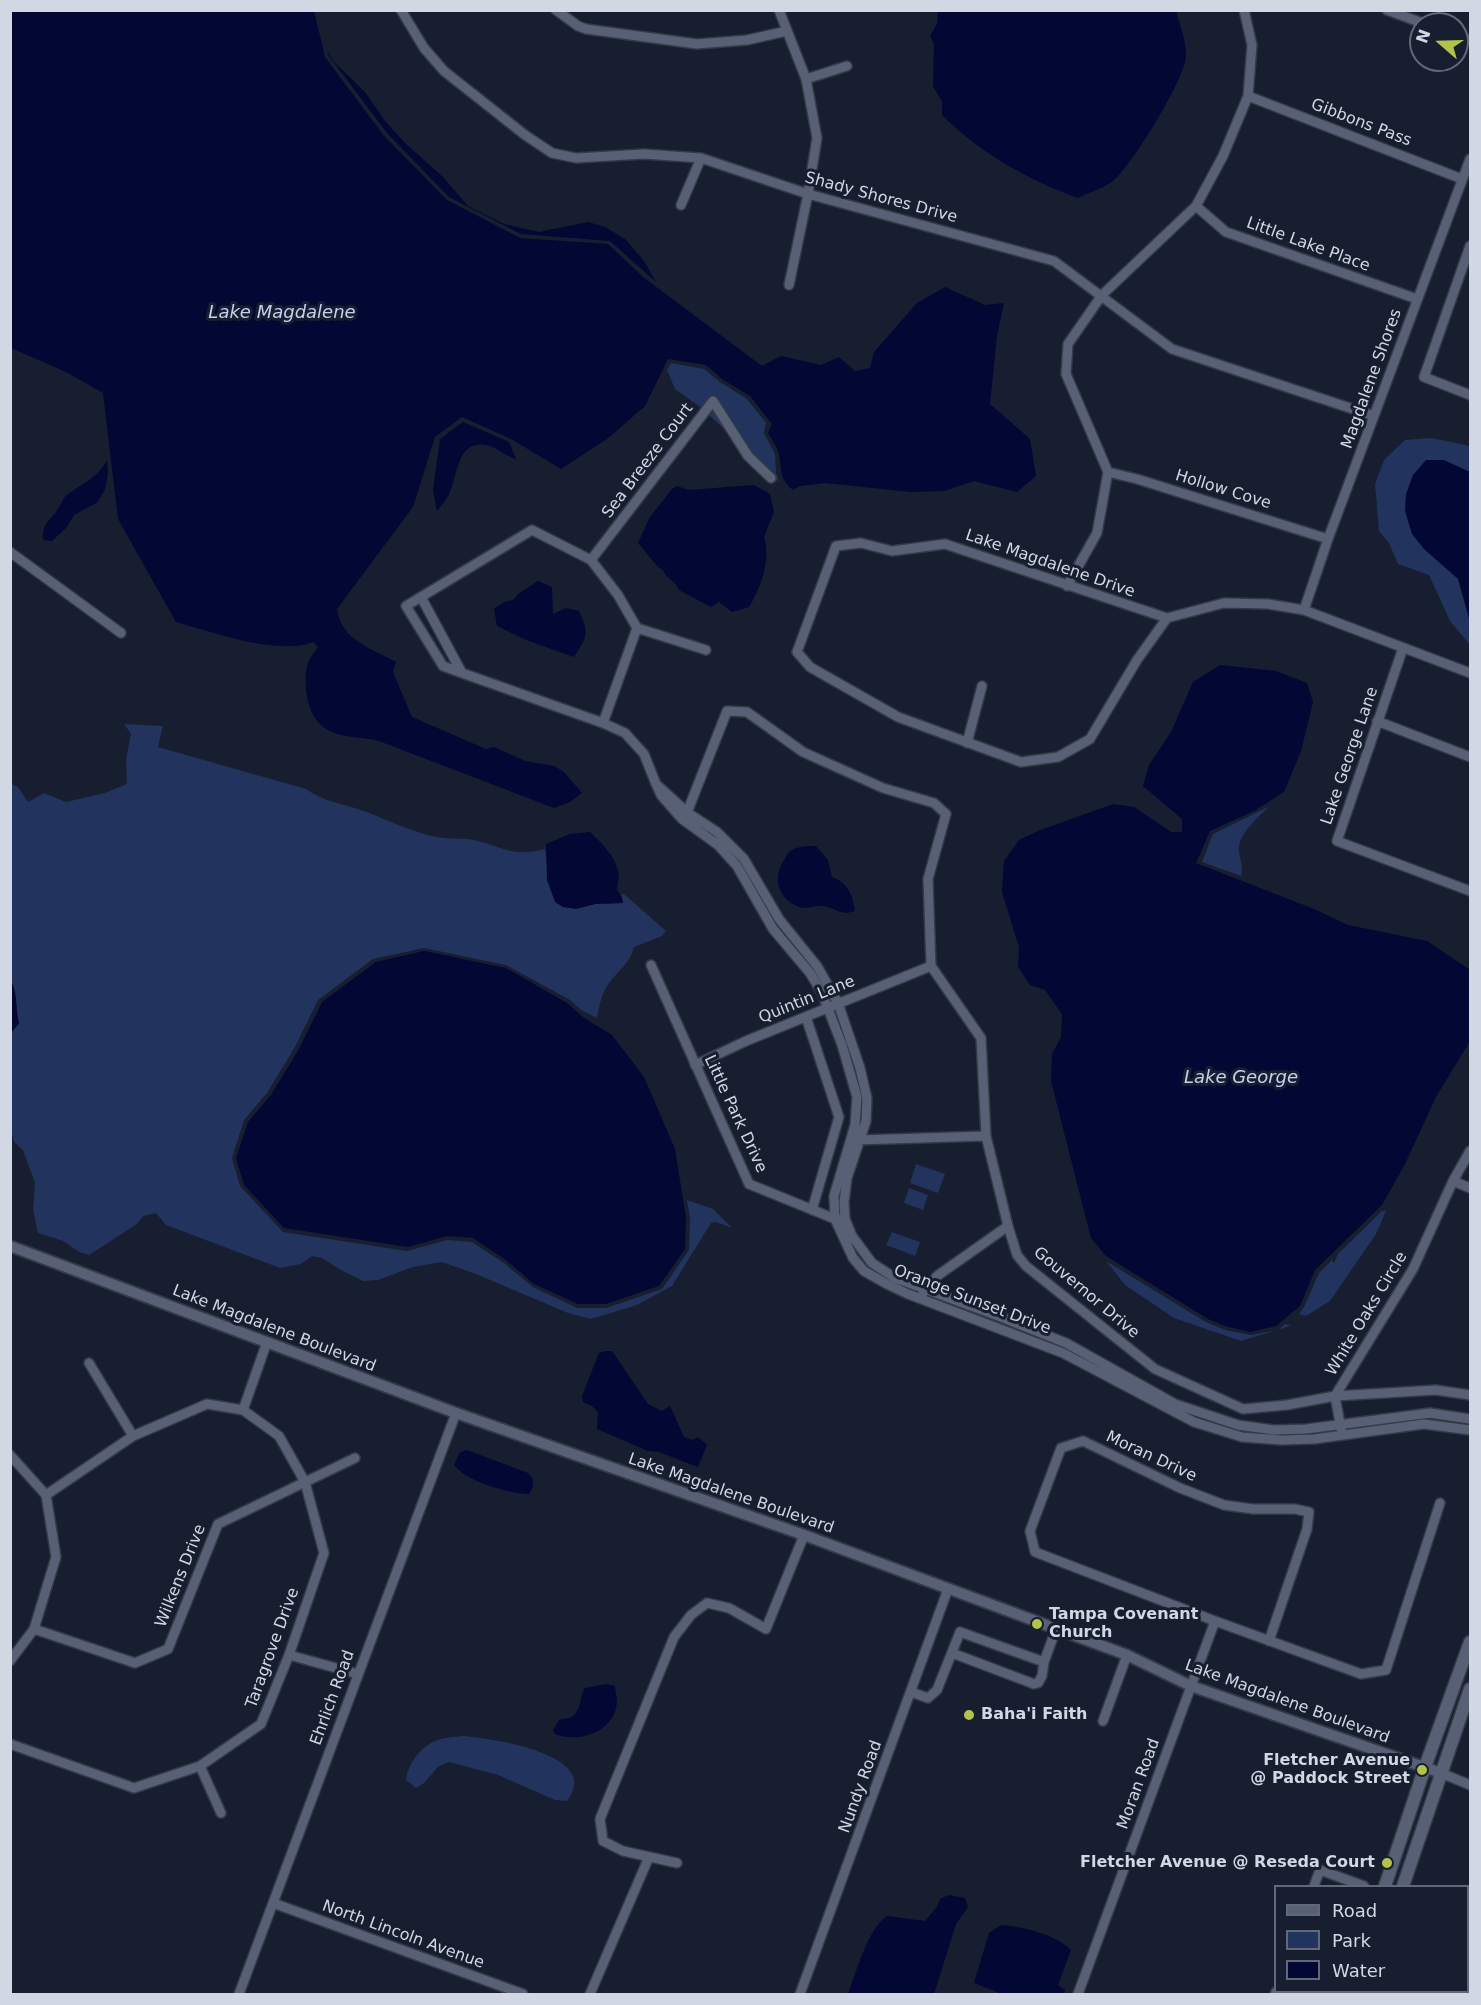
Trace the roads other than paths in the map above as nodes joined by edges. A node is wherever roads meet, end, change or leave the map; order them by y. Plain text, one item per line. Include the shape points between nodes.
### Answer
1 (401, 10) edge
2 (556, 10) edge
3 (779, 10) edge
4 (1244, 10) edge
5 (1387, 10) edge
6 (1409, 18) edge
7 (787, 31) junction
8 (847, 66) dead end
9 (806, 79) junction
10 (1248, 96) junction
11 (701, 158) junction
12 (1470, 159) edge
13 (1462, 179) junction
14 (808, 194) junction
15 (681, 205) dead end
16 (1196, 206) junction
17 (1470, 246) edge
18 (789, 285) dead end
19 (1102, 295) junction
20 (1417, 299) junction
21 (1470, 396) edge
22 (1374, 416) junction
23 (1108, 472) junction
24 (771, 478) dead end
25 (1328, 539) junction
26 (10, 552) edge
27 (591, 560) junction
28 (1067, 586) junction
29 (421, 597) junction
30 (1304, 610) junction
31 (1167, 618) junction
32 (637, 628) junction
33 (121, 633) dead end
34 (1402, 648) junction
35 (706, 651) dead end
36 (462, 673) junction
37 (1470, 673) edge
38 (982, 686) dead end
39 (1377, 721) junction
40 (603, 723) junction
41 (967, 743) junction
42 (1470, 757) edge
43 (685, 816) junction
44 (1470, 891) edge
45 (651, 965) dead end
46 (931, 966) junction
47 (838, 1003) junction
48 (828, 1007) junction
49 (806, 1017) junction
50 (695, 1065) junction
51 (986, 1136) junction
52 (856, 1140) junction
53 (1470, 1151) edge
54 (1453, 1181) junction
55 (1470, 1188) edge
56 (812, 1210) junction
57 (840, 1219) junction
58 (1008, 1226) junction
59 (10, 1246) edge
60 (923, 1294) junction
61 (267, 1342) junction
62 (89, 1363) dead end
63 (1155, 1369) junction
64 (1142, 1391) junction
65 (1470, 1395) edge
66 (1335, 1396) junction
67 (243, 1410) junction
68 (456, 1413) junction
69 (1470, 1419) edge
70 (1341, 1430) junction
71 (1470, 1430) edge
72 (133, 1436) junction
73 (10, 1455) edge
74 (355, 1458) dead end
75 (305, 1482) junction
76 (46, 1495) junction
77 (1440, 1503) dead end
78 (804, 1535) junction
79 (948, 1589) junction
80 (1215, 1621) junction
81 (34, 1629) junction
82 (1056, 1629) junction
83 (1269, 1641) junction
84 (1470, 1642) edge
85 (952, 1653) junction
86 (289, 1655) junction
87 (1127, 1655) junction
88 (10, 1661) edge
89 (1044, 1662) junction
90 (358, 1674) junction
91 (1191, 1686) junction
92 (1470, 1689) edge
93 (911, 1692) junction
94 (1103, 1721) dead end
95 (10, 1744) edge
96 (200, 1766) junction
97 (1425, 1767) junction
98 (1441, 1773) junction
99 (1470, 1785) edge
100 (221, 1813) dead end
101 (649, 1857) junction
102 (677, 1863) dead end
103 (1315, 1885) edge
104 (1359, 1885) edge
105 (1386, 1885) edge
106 (1404, 1885) edge
107 (273, 1903) junction
108 (239, 1995) edge
109 (523, 1995) edge
110 (590, 1995) edge
111 (800, 1995) edge
112 (1078, 1995) edge

1 - 11 street, Shady Shores Drive via 424,48 444,71 546,150 576,158 644,154
2 - 7 street via 586,29 697,44 747,40
3 - 7 street
4 - 10 street via 1252,45
5 - 6 street
7 - 9 street
8 - 9 street
9 - 14 street via 816,138
10 - 13 street, Gibbons Pass
10 - 16 street via 1223,156
11 - 14 street, Shady Shores Drive
11 - 15 street
12 - 13 street, Magdalene Shores
13 - 20 street, Magdalene Shores
14 - 18 street
14 - 19 street, Shady Shores Drive via 1054,261
16 - 19 street
16 - 20 street, Little Lake Place via 1226,232
17 - 21 street via 1424,377
19 - 22 street, Shady Shores Drive via 1172,349
19 - 23 street via 1068,344 1066,374
20 - 22 street, Magdalene Shores
22 - 25 street, Magdalene Shores
23 - 25 street, Hollow Cove
23 - 28 street via 1097,533
24 - 27 street, Sea Breeze Court via 748,456 713,401
25 - 30 street, Magdalene Shores
26 - 33 street
27 - 29 street via 532,530
27 - 32 street
28 - 31 street, Lake Magdalene Drive
28 - 41 street, Lake Magdalene Drive via 945,544 892,551 861,543 836,546 797,652 810,667 898,717
29 - 36 street
29 - 36 street, Orange Sunset Drive via 406,606 443,666
30 - 31 street via 1224,603
30 - 34 street
31 - 41 street, Lake Magdalene Drive via 1090,739 1058,757 1021,762
32 - 35 street
32 - 40 street
34 - 37 street
34 - 39 street, Lake George Lane
36 - 40 street, Orange Sunset Drive
38 - 41 street
39 - 42 street
39 - 44 street, Lake George Lane via 1337,841
40 - 43 street, Orange Sunset Drive via 625,733 644,754 661,795
43 - 46 street via 727,711 747,712 803,752 883,788 934,803 946,814 928,879
43 - 47 street, Orange Sunset Drive via 717,832 744,859 779,919 817,966
43 - 48 street, Orange Sunset Drive via 737,866 773,929 810,973
45 - 50 street, Little Park Drive
46 - 47 street, Quintin Lane
46 - 51 street, Gouvernor Drive via 981,1038
47 - 48 street, Quintin Lane
47 - 52 street, Orange Sunset Drive via 867,1098 866,1121
48 - 49 street, Quintin Lane
48 - 52 street, Orange Sunset Drive via 857,1097
49 - 50 street, Quintin Lane
49 - 56 street via 839,1117
50 - 56 street, Little Park Drive via 749,1184
51 - 52 street
51 - 58 street, Gouvernor Drive
52 - 57 street, Orange Sunset Drive
53 - 54 street, White Oaks Circle
54 - 55 street
54 - 66 street, White Oaks Circle via 1413,1269
56 - 57 street, Little Park Drive
57 - 60 street, Orange Sunset Drive via 853,1258 864,1270 887,1284
58 - 60 street via 937,1276
58 - 63 street, Gouvernor Drive via 1017,1255 1026,1266
59 - 61 street, Lake Magdalene Boulevard
60 - 64 street, Orange Sunset Drive
61 - 67 street
61 - 68 street, Lake Magdalene Boulevard
62 - 72 street
63 - 64 street
63 - 66 street, Gouvernor Drive via 1243,1409
64 - 70 street, Orange Sunset Drive via 1207,1428 1242,1437 1281,1440
65 - 66 street, Gouvernor Drive via 1436,1390
66 - 70 street
67 - 72 street, Taragrove Drive via 207,1404
67 - 75 street, Taragrove Drive via 279,1436
68 - 78 street, Lake Magdalene Boulevard
68 - 90 street, Ehrlich Road
69 - 70 street, Orange Sunset Drive via 1430,1413
70 - 71 street, Orange Sunset Drive via 1424,1424
72 - 76 street, Taragrove Drive
73 - 76 street
74 - 75 street, Wilkens Drive
75 - 81 street, Wilkens Drive via 218,1524 168,1649 135,1663
75 - 86 street, Taragrove Drive via 324,1553
76 - 81 street via 56,1557
77 - 83 street, Moran Drive via 1386,1670 1361,1674
78 - 79 street, Lake Magdalene Boulevard
78 - 101 street via 766,1629 729,1608 706,1603 674,1637 600,1819 603,1841
79 - 82 street, Lake Magdalene Boulevard
79 - 93 street, Nundy Road
80 - 83 street, Moran Drive
80 - 83 street, Moran Drive via 1035,1552 1030,1531 1061,1448 1083,1441 1224,1505 1309,1512 1307,1529
80 - 91 street, Moran Road
81 - 88 street
82 - 87 street, Lake Magdalene Boulevard
82 - 89 street
84 - 97 main road
85 - 89 street via 960,1632
85 - 89 street via 1034,1684 1042,1676
85 - 93 street via 933,1695 928,1698
86 - 90 street
86 - 96 street, Taragrove Drive via 261,1724
87 - 91 street, Lake Magdalene Boulevard
87 - 94 street
90 - 107 street, Ehrlich Road
91 - 97 street, Lake Magdalene Boulevard
91 - 112 street, Moran Road
92 - 98 main road
93 - 111 street, Nundy Road
95 - 96 street, Taragrove Drive via 134,1788
96 - 100 street
97 - 98 street, Lake Magdalene Boulevard
97 - 105 main road
98 - 99 street
98 - 106 main road
101 - 102 street
101 - 110 street
103 - 104 street via 1320,1870
107 - 108 street, Ehrlich Road
107 - 109 street, North Lincoln Avenue

